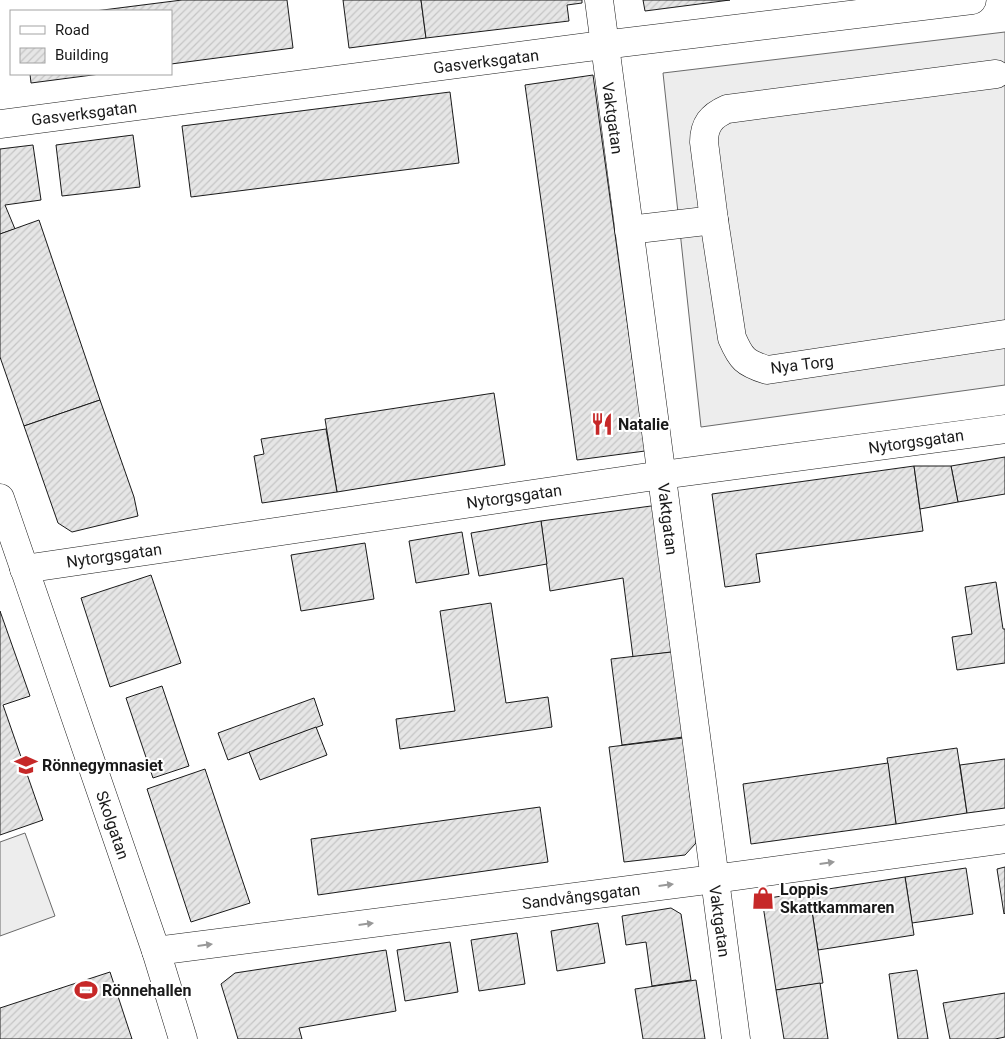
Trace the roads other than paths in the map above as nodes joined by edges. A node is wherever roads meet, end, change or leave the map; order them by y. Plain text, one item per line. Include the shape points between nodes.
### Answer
1 (598, 0) edge
2 (972, 0) edge
3 (603, 45) junction
4 (996, 74) dead end
5 (0, 124) edge
6 (714, 220) junction
7 (629, 230) junction
8 (1005, 334) edge
9 (1005, 429) edge
10 (662, 475) junction
11 (0, 498) edge
12 (24, 569) junction
13 (1005, 839) edge
14 (714, 879) junction
15 (156, 951) junction
16 (183, 1039) edge
17 (736, 1039) edge

1 - 3 street, Vaktgatan
2 - 3 street, Gasverksgatan
3 - 5 street, Gasverksgatan
3 - 7 street, Vaktgatan
4 - 6 street, Nya Torg via 727,109 717,113 704,131
6 - 7 street
6 - 8 street, Nya Torg via 732,338 738,354 751,365 767,370
7 - 10 street, Vaktgatan
9 - 10 street, Nytorgsgatan
10 - 12 street, Nytorgsgatan
10 - 14 street, Vaktgatan
11 - 12 street, Skolgatan
12 - 15 street, Skolgatan
14 -> 13 street, Sandvångsgatan
15 -> 14 street, Sandvångsgatan
14 - 17 street, Vaktgatan
15 - 16 street, Skolgatan

